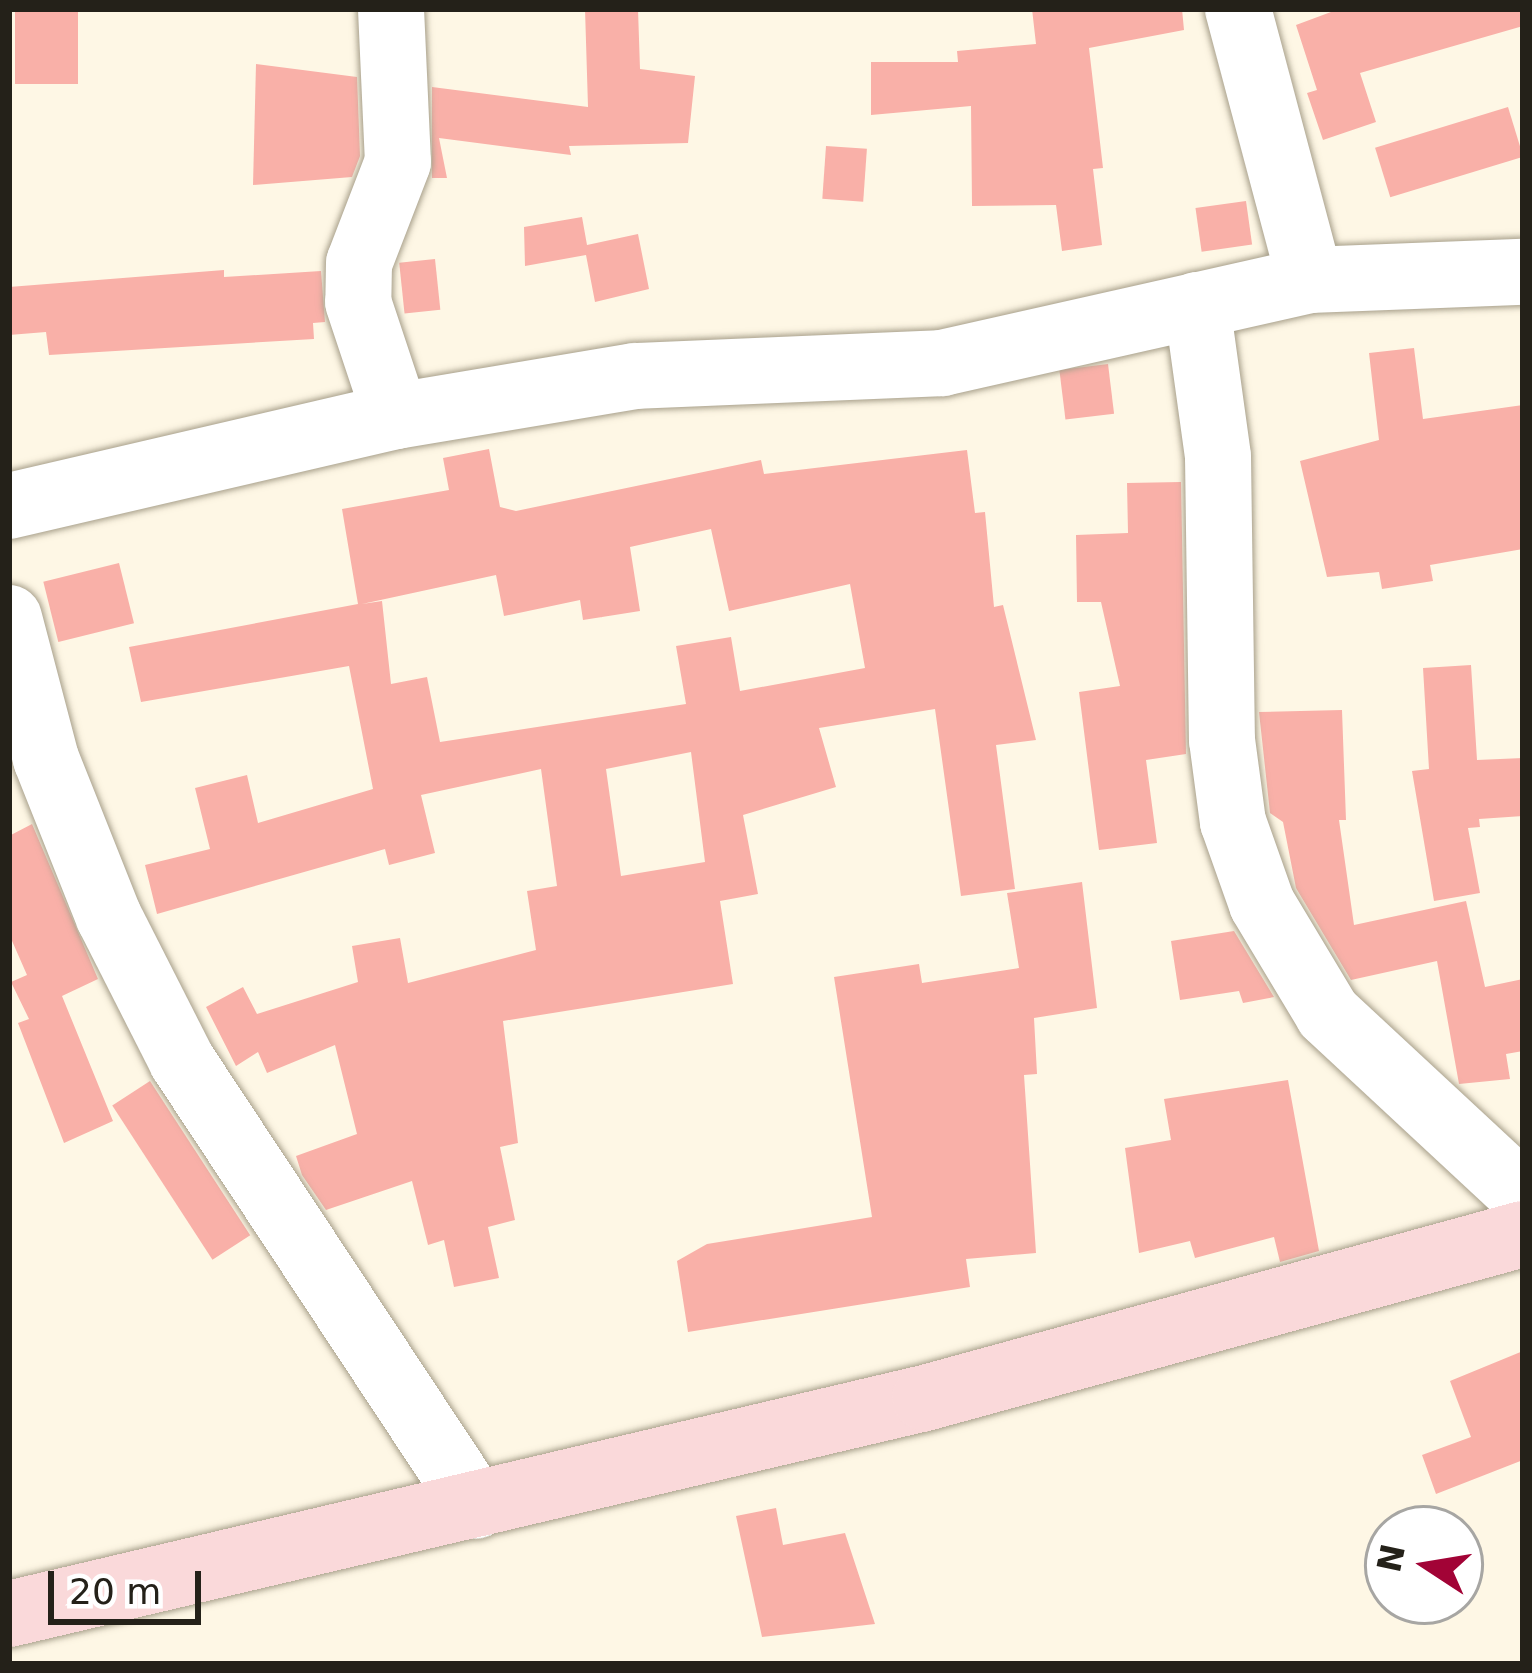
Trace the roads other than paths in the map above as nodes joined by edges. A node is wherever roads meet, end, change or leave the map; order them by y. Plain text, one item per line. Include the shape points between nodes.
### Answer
1 (392, 9) edge
2 (1238, 9) edge
3 (1523, 272) edge
4 (1310, 280) junction
5 (1197, 304) junction
6 (397, 416) junction
7 (9, 506) edge
8 (9, 618) edge
9 (1523, 1195) edge
10 (1523, 1234) edge
11 (476, 1506) junction
12 (9, 1615) edge

1 - 6 street via 398,162 359,263 358,302
2 - 4 street
3 - 4 street
4 - 5 street
5 - 6 street via 942,363 635,376
5 - 9 street via 1218,457 1222,740 1234,822 1262,904 1328,1014
6 - 7 street
8 - 11 street via 46,759 109,917 182,1060
10 - 11 main road via 1198,1329
11 - 12 main road

